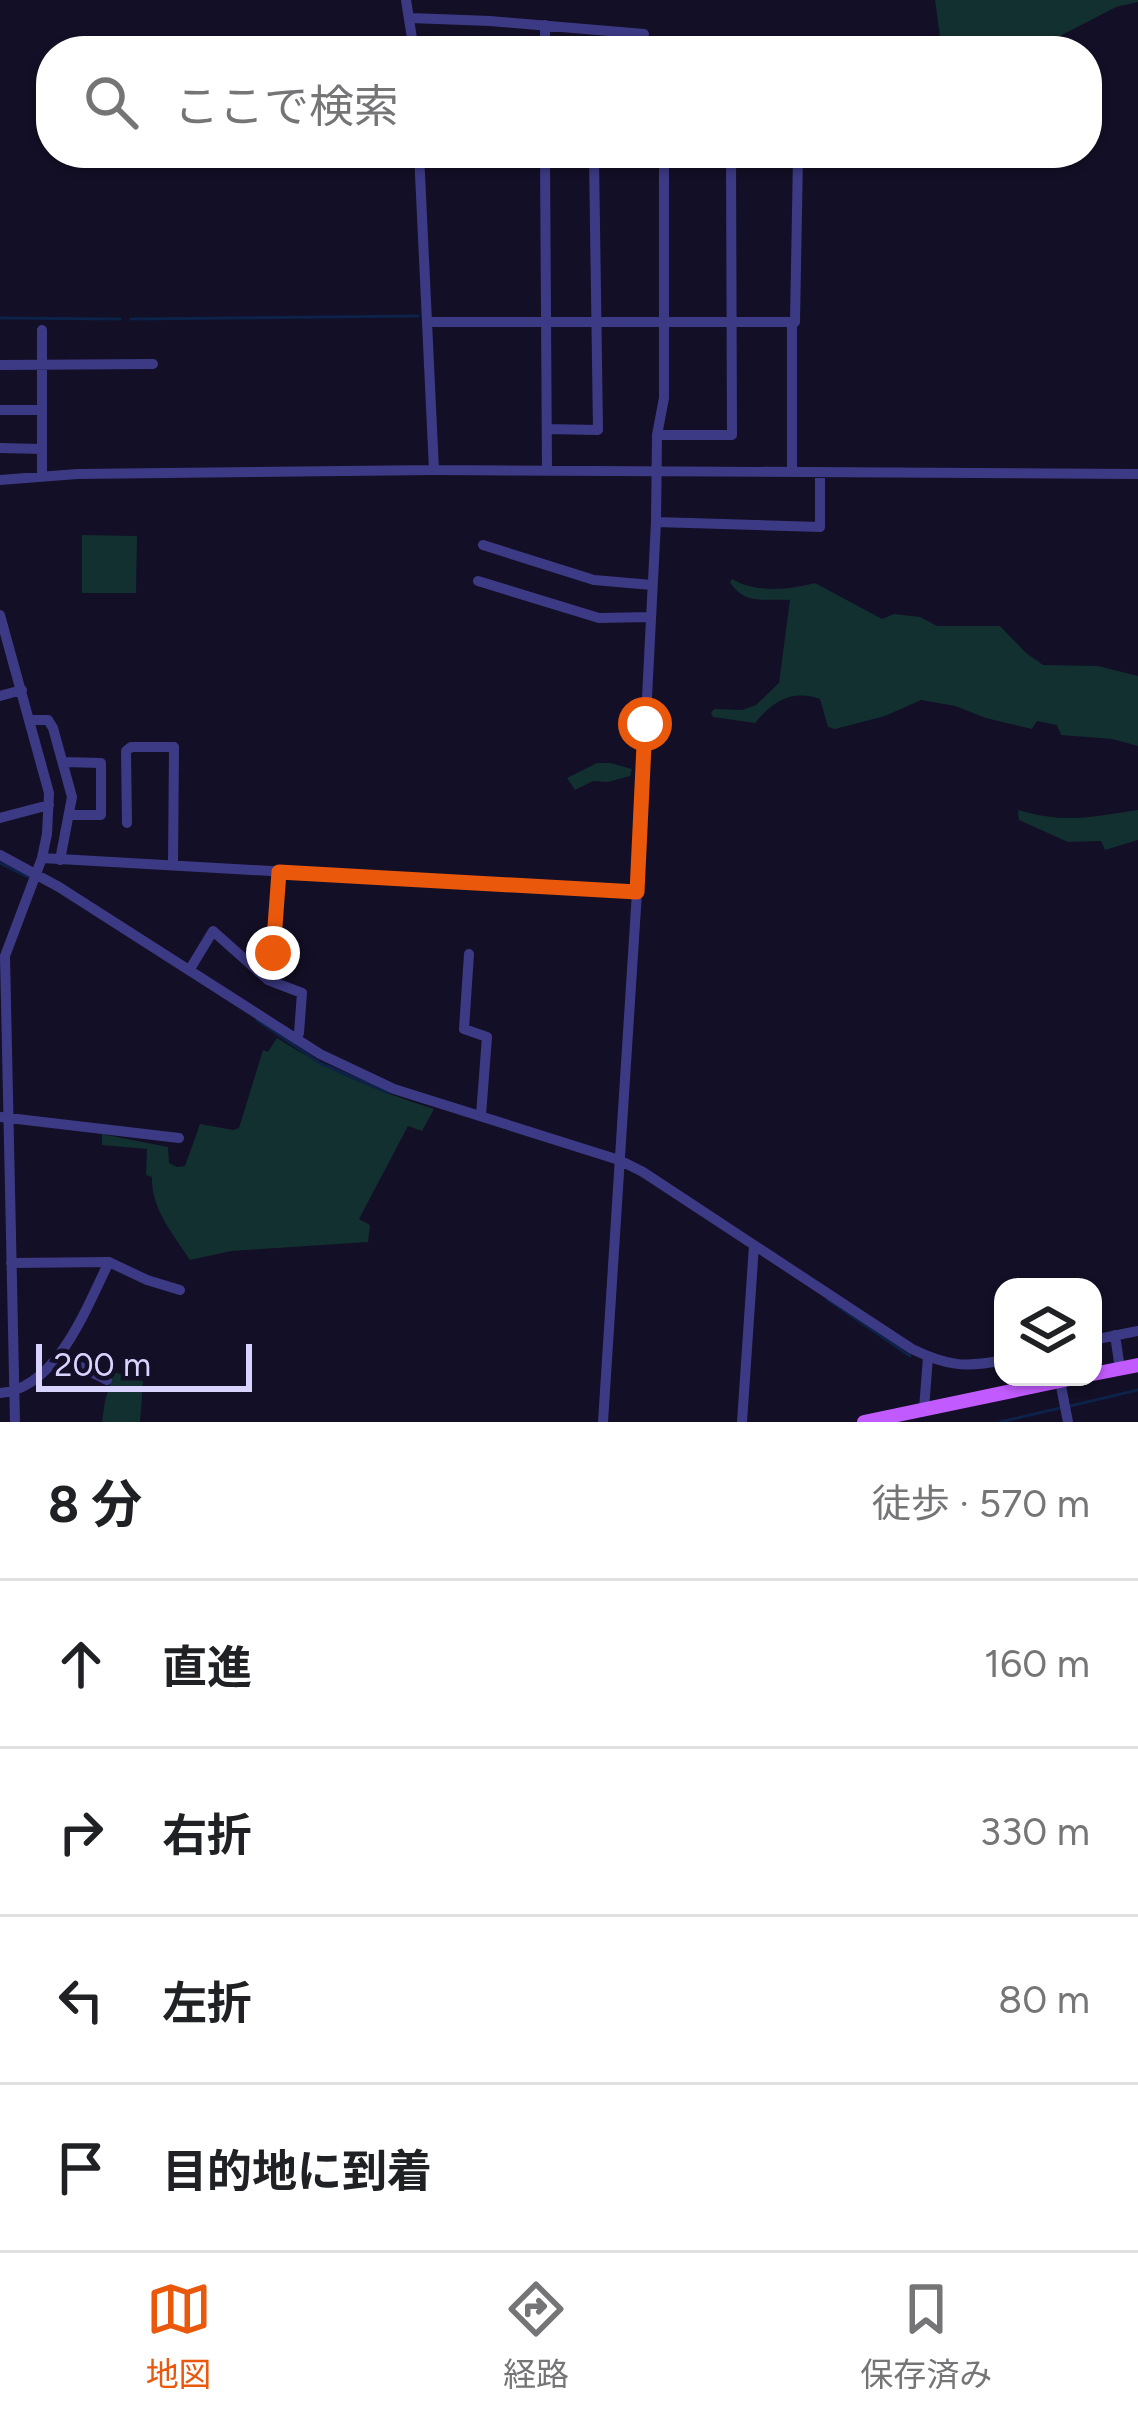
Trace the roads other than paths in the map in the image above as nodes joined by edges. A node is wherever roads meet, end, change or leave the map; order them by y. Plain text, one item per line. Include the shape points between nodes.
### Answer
1 (406, 0) edge
2 (410, 18) junction
3 (545, 25) junction
4 (644, 34) dead end
5 (412, 36) edge
6 (545, 36) edge
7 (420, 168) edge
8 (545, 168) edge
9 (594, 168) edge
10 (664, 168) edge
11 (731, 168) edge
12 (798, 168) edge
13 (546, 321) junction
14 (596, 321) junction
15 (732, 321) junction
16 (428, 322) junction
17 (664, 322) junction
18 (792, 322) junction
19 (42, 331) dead end
20 (153, 364) dead end
21 (0, 365) edge
22 (42, 365) junction
23 (0, 410) edge
24 (42, 410) junction
25 (547, 429) junction
26 (657, 435) junction
27 (0, 448) edge
28 (41, 449) junction
29 (434, 470) junction
30 (547, 471) junction
31 (658, 472) junction
32 (792, 472) junction
33 (820, 472) junction
34 (1138, 474) edge
35 (42, 476) junction
36 (0, 480) edge
37 (656, 522) junction
38 (482, 544) dead end
39 (478, 581) dead end
40 (652, 585) junction
41 (0, 615) edge
42 (650, 617) junction
43 (22, 691) junction
44 (0, 696) edge
45 (30, 720) junction
46 (64, 762) junction
47 (50, 806) junction
48 (69, 815) junction
49 (0, 818) edge
50 (127, 823) dead end
51 (0, 855) edge
52 (42, 858) junction
53 (60, 860) junction
54 (173, 865) junction
55 (279, 872) junction
56 (37, 873) junction
57 (637, 892) junction
58 (273, 953) dead end
59 (469, 954) dead end
60 (190, 969) junction
61 (3, 1011) edge
62 (296, 1039) junction
63 (482, 1115) junction
64 (4, 1117) edge
65 (179, 1138) dead end
66 (619, 1160) junction
67 (5, 1217) edge
68 (754, 1245) junction
69 (109, 1262) junction
70 (11, 1263) junction
71 (180, 1290) dead end
72 (1138, 1330) edge
73 (1115, 1335) junction
74 (1102, 1338) edge
75 (59, 1356) junction
76 (928, 1357) junction
77 (994, 1362) edge
78 (1138, 1365) edge
79 (1120, 1369) junction
80 (1102, 1372) edge
81 (107, 1380) dead end
82 (1036, 1386) edge
83 (1061, 1386) edge
84 (7, 1392) edge
85 (924, 1409) junction
86 (15, 1422) edge
87 (603, 1422) edge
88 (742, 1422) edge
89 (864, 1422) edge
90 (1068, 1422) edge

1 - 2 street
2 - 3 street
2 - 5 street
3 - 4 street
3 - 6 street
7 - 16 street
8 - 13 street
9 - 14 street
10 - 17 street
11 - 15 street
12 - 18 street
13 - 14 street
13 - 16 street
13 - 25 street
14 - 17 street
14 - 25 street via 598,430
15 - 17 street
15 - 18 street
15 - 26 street via 732,435
16 - 29 street
17 - 26 street
18 - 32 street
19 - 22 street
20 - 22 street
21 - 22 street
22 - 24 street
23 - 24 street
24 - 28 street
25 - 30 street
26 - 31 street
27 - 28 street
28 - 35 street
29 - 30 street
29 - 35 street
30 - 31 street
31 - 32 street
31 - 37 street
32 - 33 street
33 - 34 street
33 - 37 street via 820,527
35 - 36 street
37 - 40 street
38 - 40 street via 594,580
39 - 42 street via 598,618
40 - 42 street
41 - 43 street
42 - 57 street
43 - 44 street
43 - 45 street
45 - 46 street via 47,719
45 - 47 street
46 - 48 street
46 - 48 street via 101,763 101,815
47 - 49 street
47 - 52 street
48 - 53 street
50 - 54 street via 126,751 174,747
51 - 56 street
52 - 53 street
52 - 56 street
53 - 54 street
54 - 55 street
55 - 57 street
55 - 58 street
56 - 60 street
56 - 61 street via 5,956
57 - 66 street
59 - 63 street via 464,1029 487,1037
60 - 62 street
60 - 62 street via 213,931 268,980 302,993
61 - 64 street
62 - 63 street via 371,1080
63 - 66 street
64 - 65 street
64 - 67 street
66 - 68 street
66 - 87 street
67 - 70 street
68 - 76 street
68 - 88 street
69 - 70 street
69 - 71 street
69 - 75 street
70 - 84 street
72 - 73 street
73 - 74 street
73 - 79 street
75 - 81 street
75 - 84 street via 31,1383
76 - 77 street
76 - 85 street
78 - 79 main road
79 - 80 main road
82 - 85 main road
83 - 90 street
84 - 86 street
85 - 89 main road

